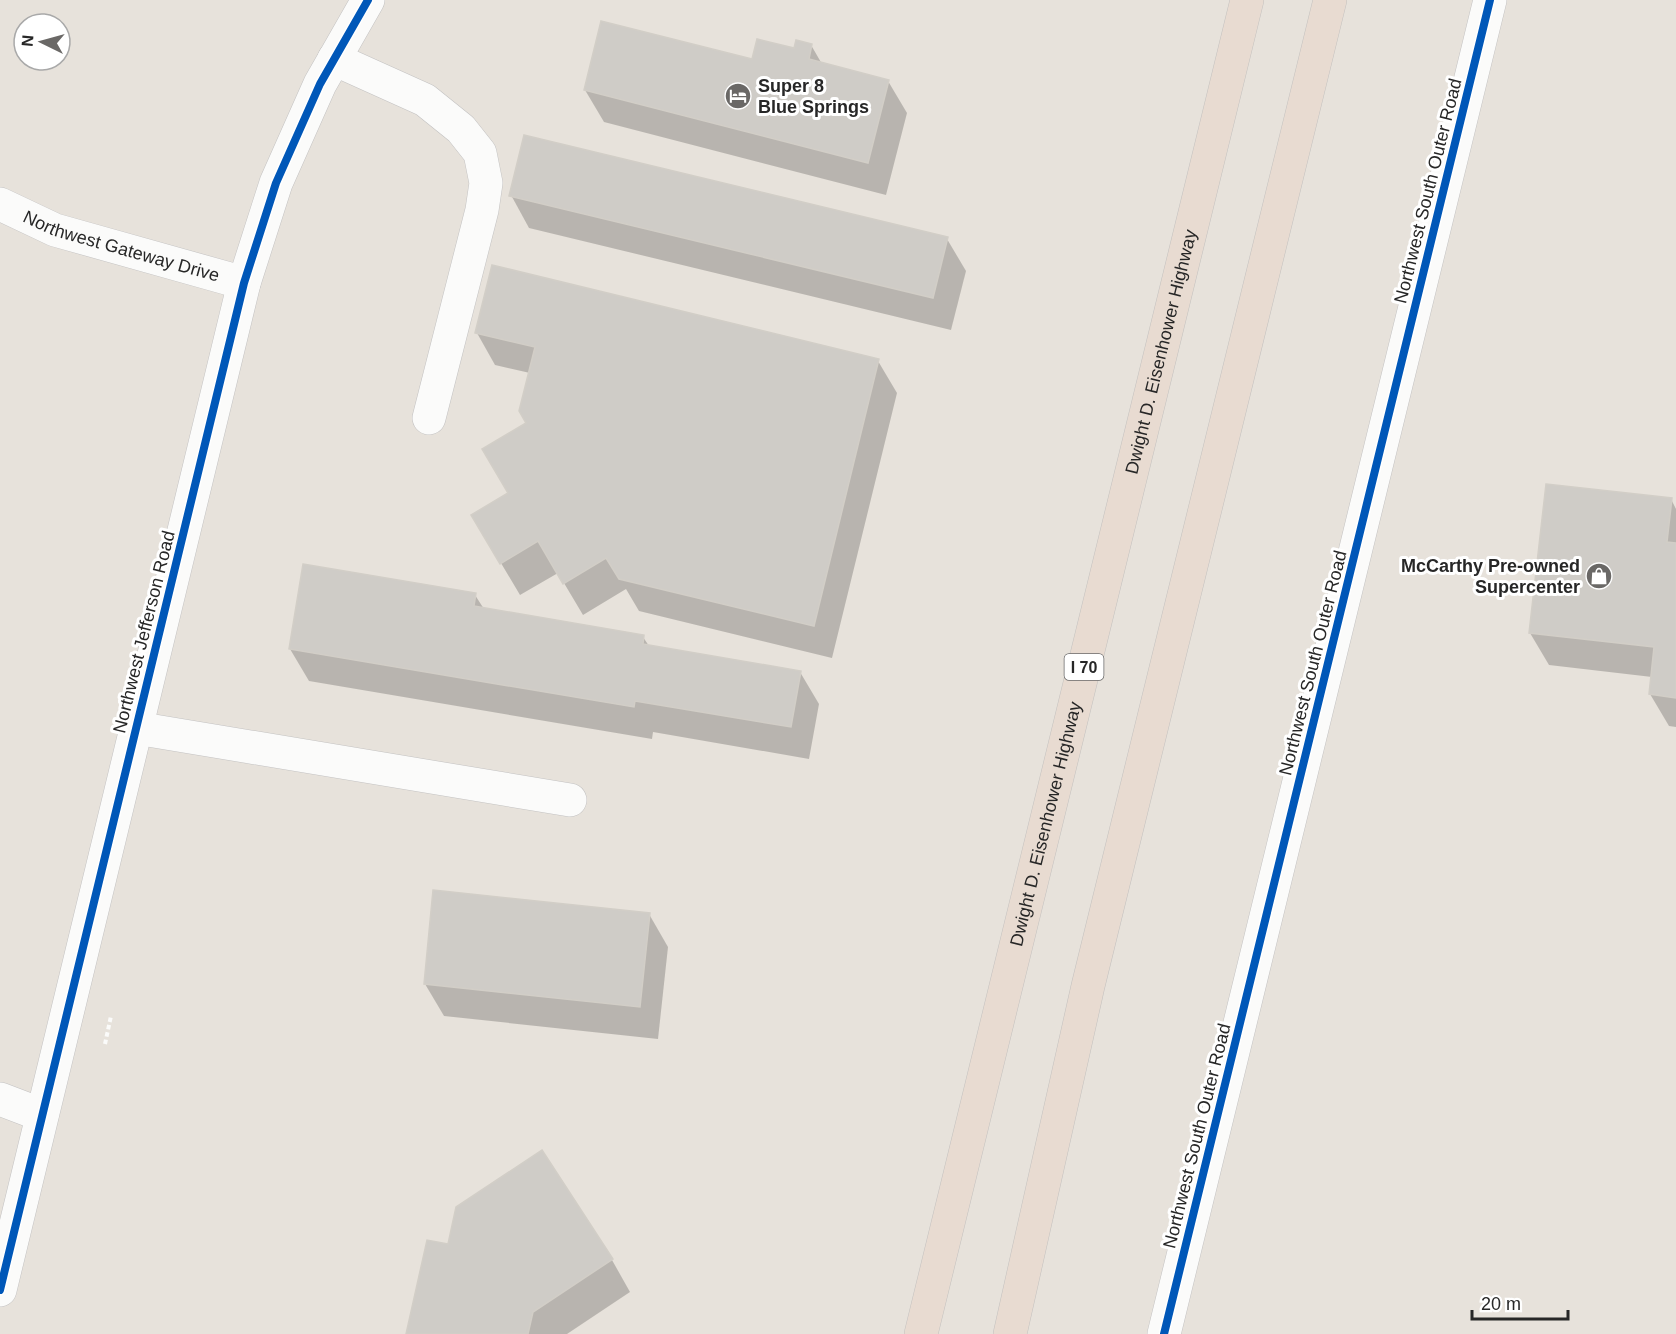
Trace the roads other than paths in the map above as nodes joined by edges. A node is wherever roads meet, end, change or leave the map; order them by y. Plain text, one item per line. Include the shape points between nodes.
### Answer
1 (368, 0) edge
2 (1247, 0) edge
3 (1330, 0) edge
4 (1490, 0) edge
5 (334, 59) junction
6 (0, 204) edge
7 (244, 283) junction
8 (429, 417) dead end
9 (136, 728) junction
10 (570, 800) dead end
11 (0, 1099) edge
12 (42, 1115) junction
13 (0, 1290) edge
14 (921, 1334) edge
15 (1010, 1334) edge
16 (1164, 1334) edge

1 - 5 street, Northwest Jefferson Road
2 - 14 highway, Dwight D. Eisenhower Highway / I 70
3 - 15 highway via 1094,962
4 - 16 street, Northwest South Outer Road
5 - 7 street, Northwest Jefferson Road via 276,183
5 - 8 street via 425,100 461,129 480,153 486,183 482,210
6 - 7 street, Northwest Gateway Drive via 54,230
7 - 9 street, Northwest Jefferson Road
9 - 10 street
9 - 12 street, Northwest Jefferson Road
11 - 12 street
12 - 13 street, Northwest Jefferson Road

